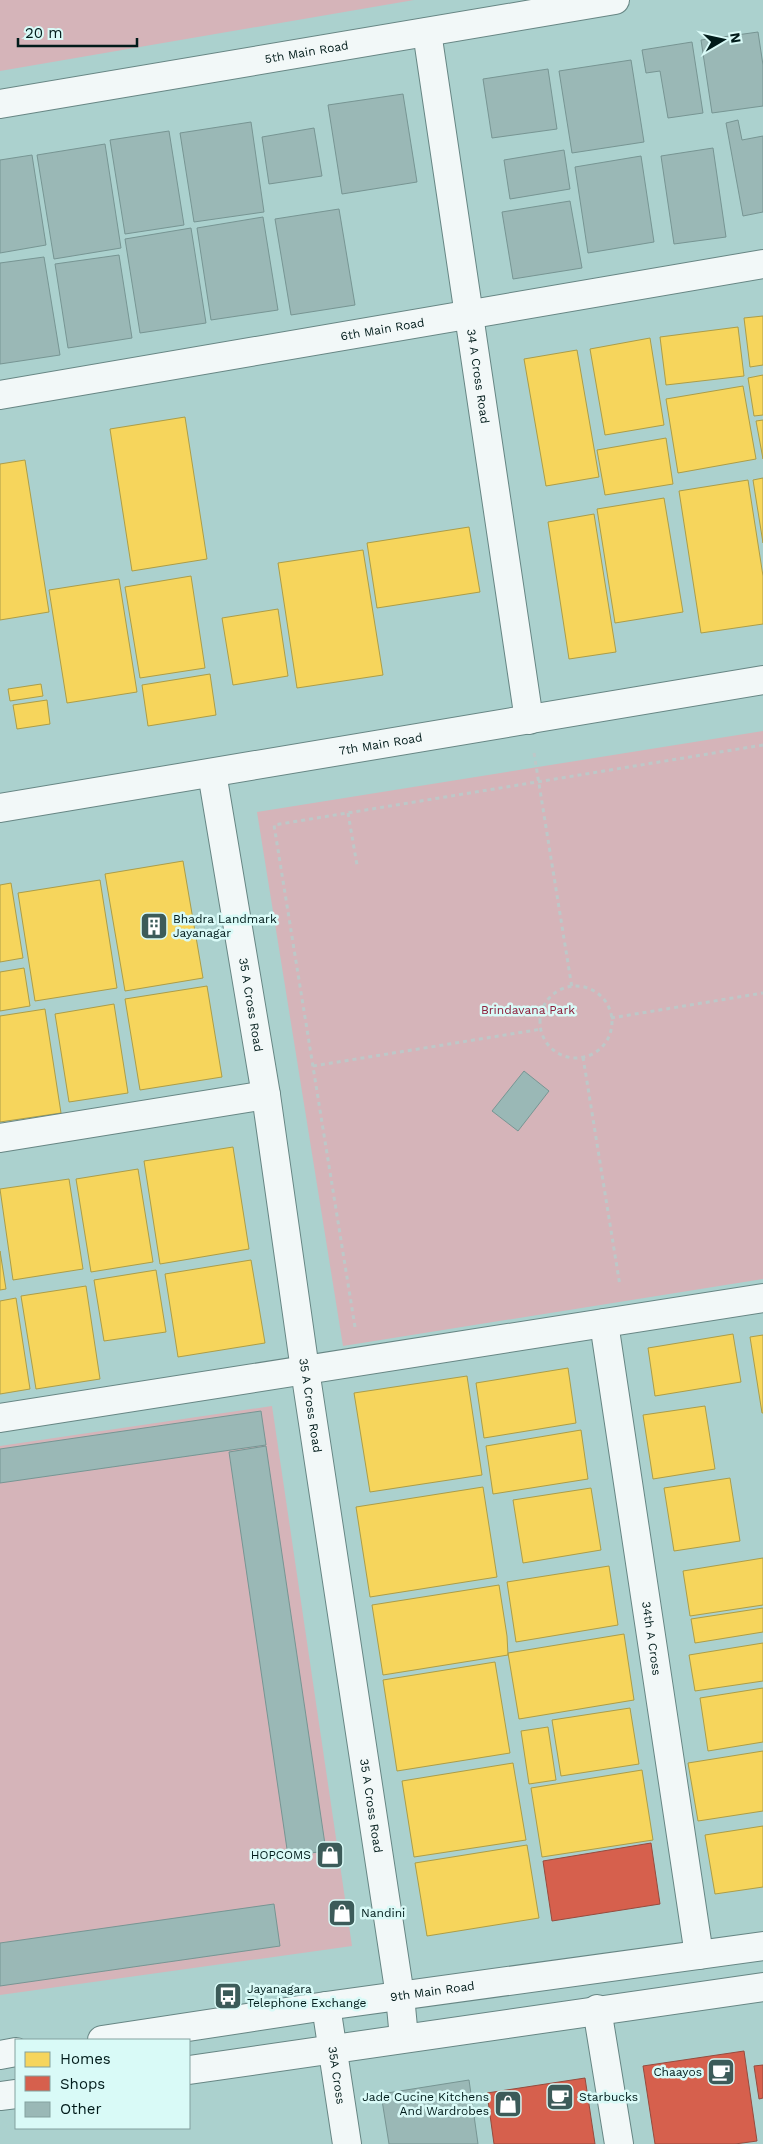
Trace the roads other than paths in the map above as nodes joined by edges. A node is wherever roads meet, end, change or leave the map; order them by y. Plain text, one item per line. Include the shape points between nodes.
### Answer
1 (615, 0) edge
2 (427, 32) junction
3 (0, 104) edge
4 (763, 264) edge
5 (470, 314) junction
6 (0, 394) edge
7 (763, 680) edge
8 (529, 720) junction
9 (212, 773) junction
10 (0, 808) edge
11 (266, 1094) junction
12 (0, 1138) edge
13 (763, 1298) edge
14 (615, 1321) junction
15 (305, 1370) junction
16 (0, 1418) edge
17 (763, 1946) edge
18 (699, 1955) junction
19 (763, 1987) edge
20 (400, 1996) junction
21 (326, 2006) junction
22 (598, 2009) junction
23 (404, 2038) junction
24 (109, 2039) edge
25 (331, 2050) junction
26 (15, 2052) edge
27 (0, 2055) edge
28 (190, 2070) edge
29 (15, 2094) edge
30 (0, 2096) edge
31 (348, 2144) edge
32 (619, 2144) edge

1 - 2 street, 5th Main Road
2 - 3 street, 5th Main Road
2 - 5 street, 34 A Cross Road
4 - 5 street, 6th Main Road
5 - 6 street, 6th Main Road
5 - 8 street, 34 A Cross Road
7 - 8 street, 7th Main Road
8 - 9 street, 7th Main Road
9 - 10 street, 7th Main Road
9 - 11 street, 35 A Cross Road
11 - 12 street
11 - 15 street, 35 A Cross Road
13 - 14 street
14 - 15 street
14 - 18 street, 34th A Cross
15 - 16 street
15 - 20 street, 35 A Cross Road
17 - 18 street, 9th Main Road
18 - 20 street, 9th Main Road
19 - 22 street
20 - 21 street, 9th Main Road
20 - 23 street, 35 A Cross Road
21 - 24 street, 9th Main Road
21 - 25 street, 35A Cross
22 - 23 street
22 - 32 street
23 - 25 street
25 - 28 street
25 - 31 street, 35A Cross
26 - 27 street
29 - 30 street

